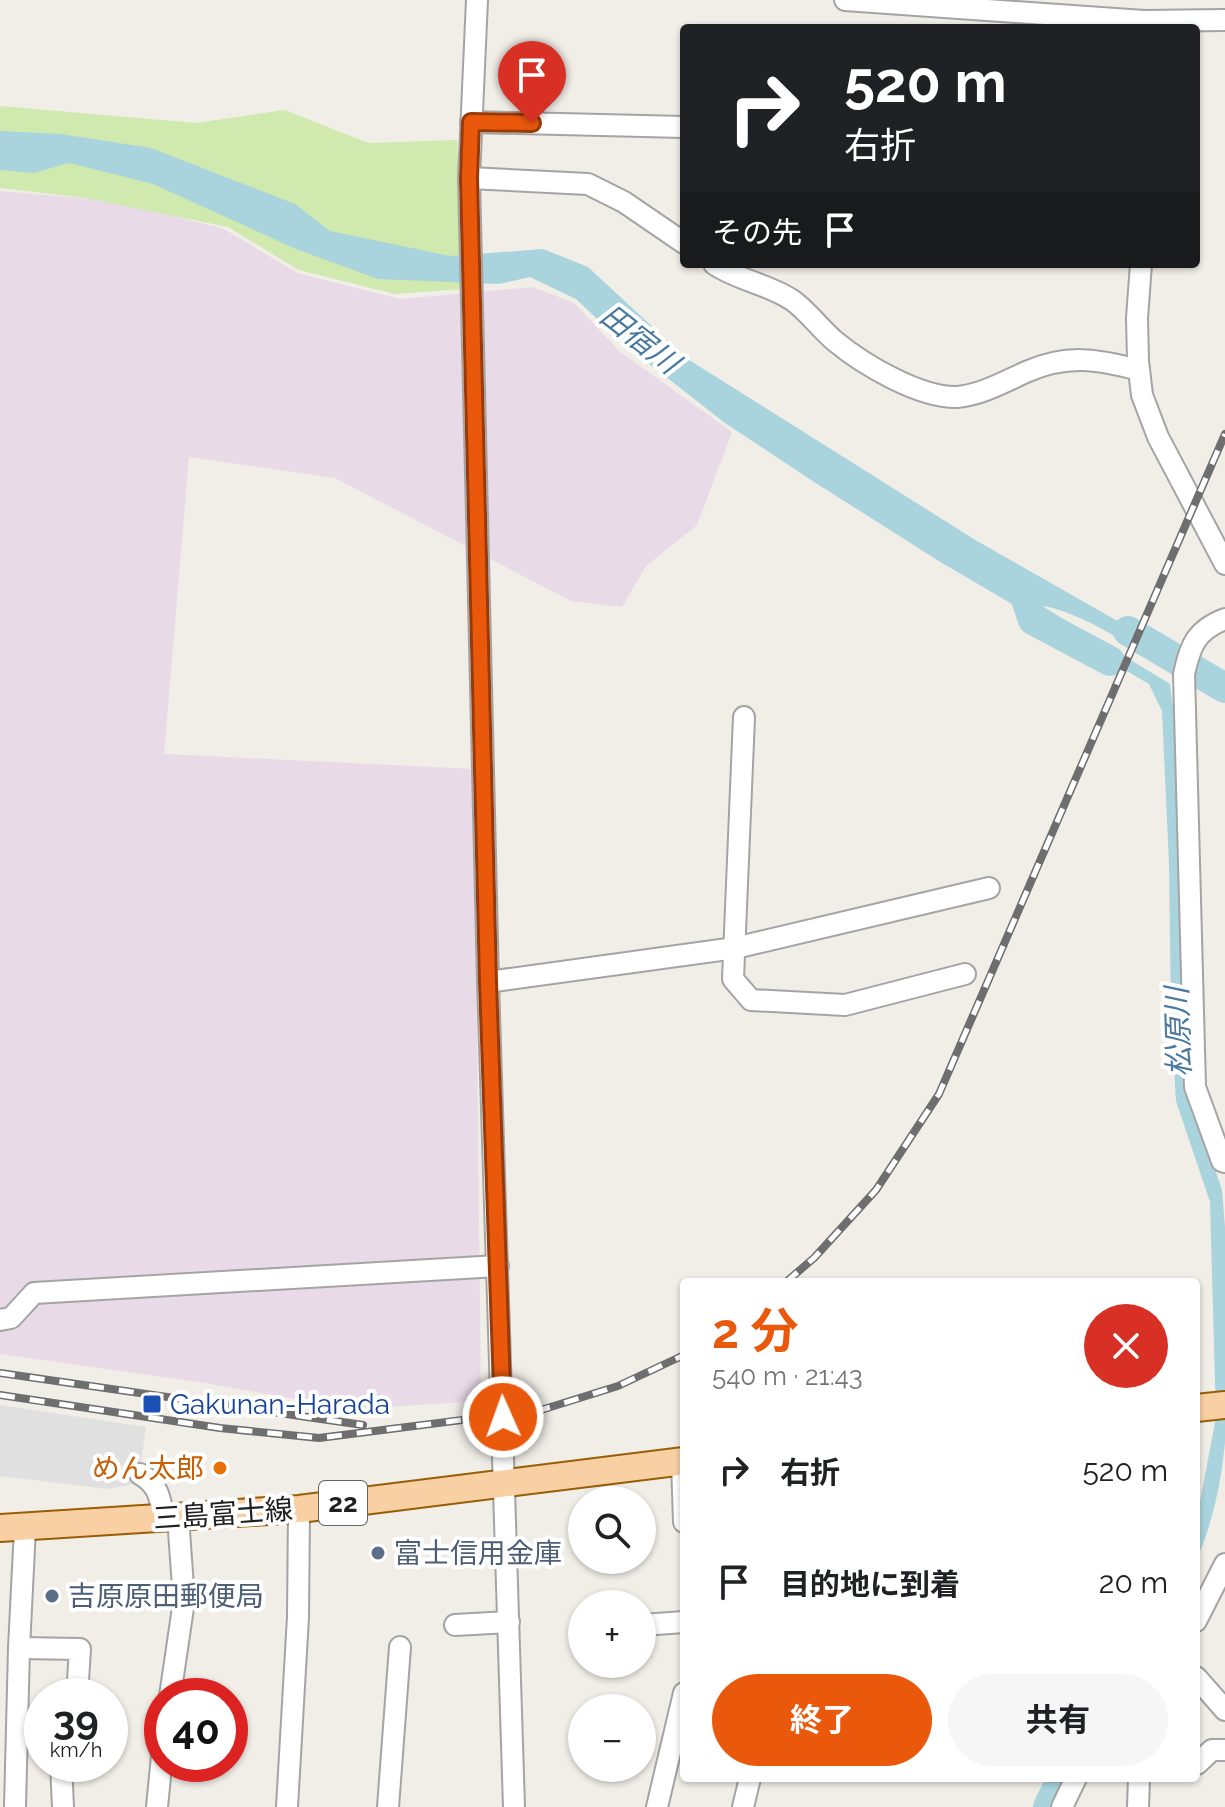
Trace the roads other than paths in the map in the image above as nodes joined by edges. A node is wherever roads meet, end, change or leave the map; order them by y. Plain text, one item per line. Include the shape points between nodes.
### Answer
1 (477, 0) edge
2 (845, 0) edge
3 (1145, 0) edge
4 (1225, 20) edge
5 (1151, 23) edge
6 (471, 122) junction
7 (680, 127) edge
8 (469, 178) junction
9 (680, 240) edge
10 (723, 268) edge
11 (1141, 268) edge
12 (1139, 370) junction
13 (1225, 564) edge
14 (1225, 619) edge
15 (744, 717) dead end
16 (989, 888) dead end
17 (735, 948) junction
18 (965, 974) dead end
19 (488, 982) junction
20 (1225, 1162) edge
21 (498, 1266) junction
22 (0, 1320) edge
23 (680, 1462) edge
24 (140, 1474) dead end
25 (505, 1482) junction
26 (299, 1509) junction
27 (171, 1518) junction
28 (13, 1528) edge
29 (1225, 1564) edge
30 (1200, 1613) edge
31 (509, 1622) junction
32 (680, 1622) edge
33 (656, 1624) edge
34 (455, 1625) dead end
35 (400, 1647) dead end
36 (19, 1648) junction
37 (78, 1678) edge
38 (173, 1678) edge
39 (1200, 1682) edge
40 (680, 1710) edge
41 (1225, 1710) edge
42 (1225, 1750) edge
43 (1200, 1761) edge
44 (62, 1782) edge
45 (159, 1782) edge
46 (749, 1782) edge
47 (1074, 1782) edge
48 (1139, 1782) edge
49 (15, 1807) edge
50 (63, 1807) edge
51 (157, 1807) edge
52 (287, 1807) edge
53 (388, 1807) edge
54 (514, 1807) edge
55 (657, 1807) edge
56 (743, 1807) edge
57 (1062, 1807) edge
58 (1138, 1807) edge

1 - 6 street
2 - 5 street
3 - 5 street
4 - 5 street
6 - 7 street
6 - 8 street
8 - 9 street via 588,184
8 - 19 street
10 - 12 street via 791,299 836,342 876,369 927,392 957,397 1063,360 1097,360
11 - 12 street
12 - 13 street via 1158,437
14 - 20 street via 1208,625 1189,649 1184,674 1195,1087
15 - 17 street
16 - 17 street
17 - 18 street via 733,979 751,1000 845,1005
17 - 19 street
19 - 21 street
21 - 22 street via 34,1293 11,1318
21 - 25 street
23 - 25 main road, 三島富士線 / 22
24 - 27 street via 152,1481
25 - 26 main road, 三島富士線 / 22
25 - 31 street
26 - 27 main road, 三島富士線 / 22
26 - 52 street
27 - 28 main road, 三島富士線 / 22
27 - 38 street via 184,1601
28 - 36 street
29 - 30 street
31 - 34 street
31 - 54 street
32 - 33 street
35 - 53 street
36 - 37 street via 80,1649
36 - 49 street
39 - 41 street
40 - 55 street
42 - 43 street via 1212,1750
44 - 50 street
45 - 51 street
46 - 56 street
47 - 57 street
48 - 58 street

